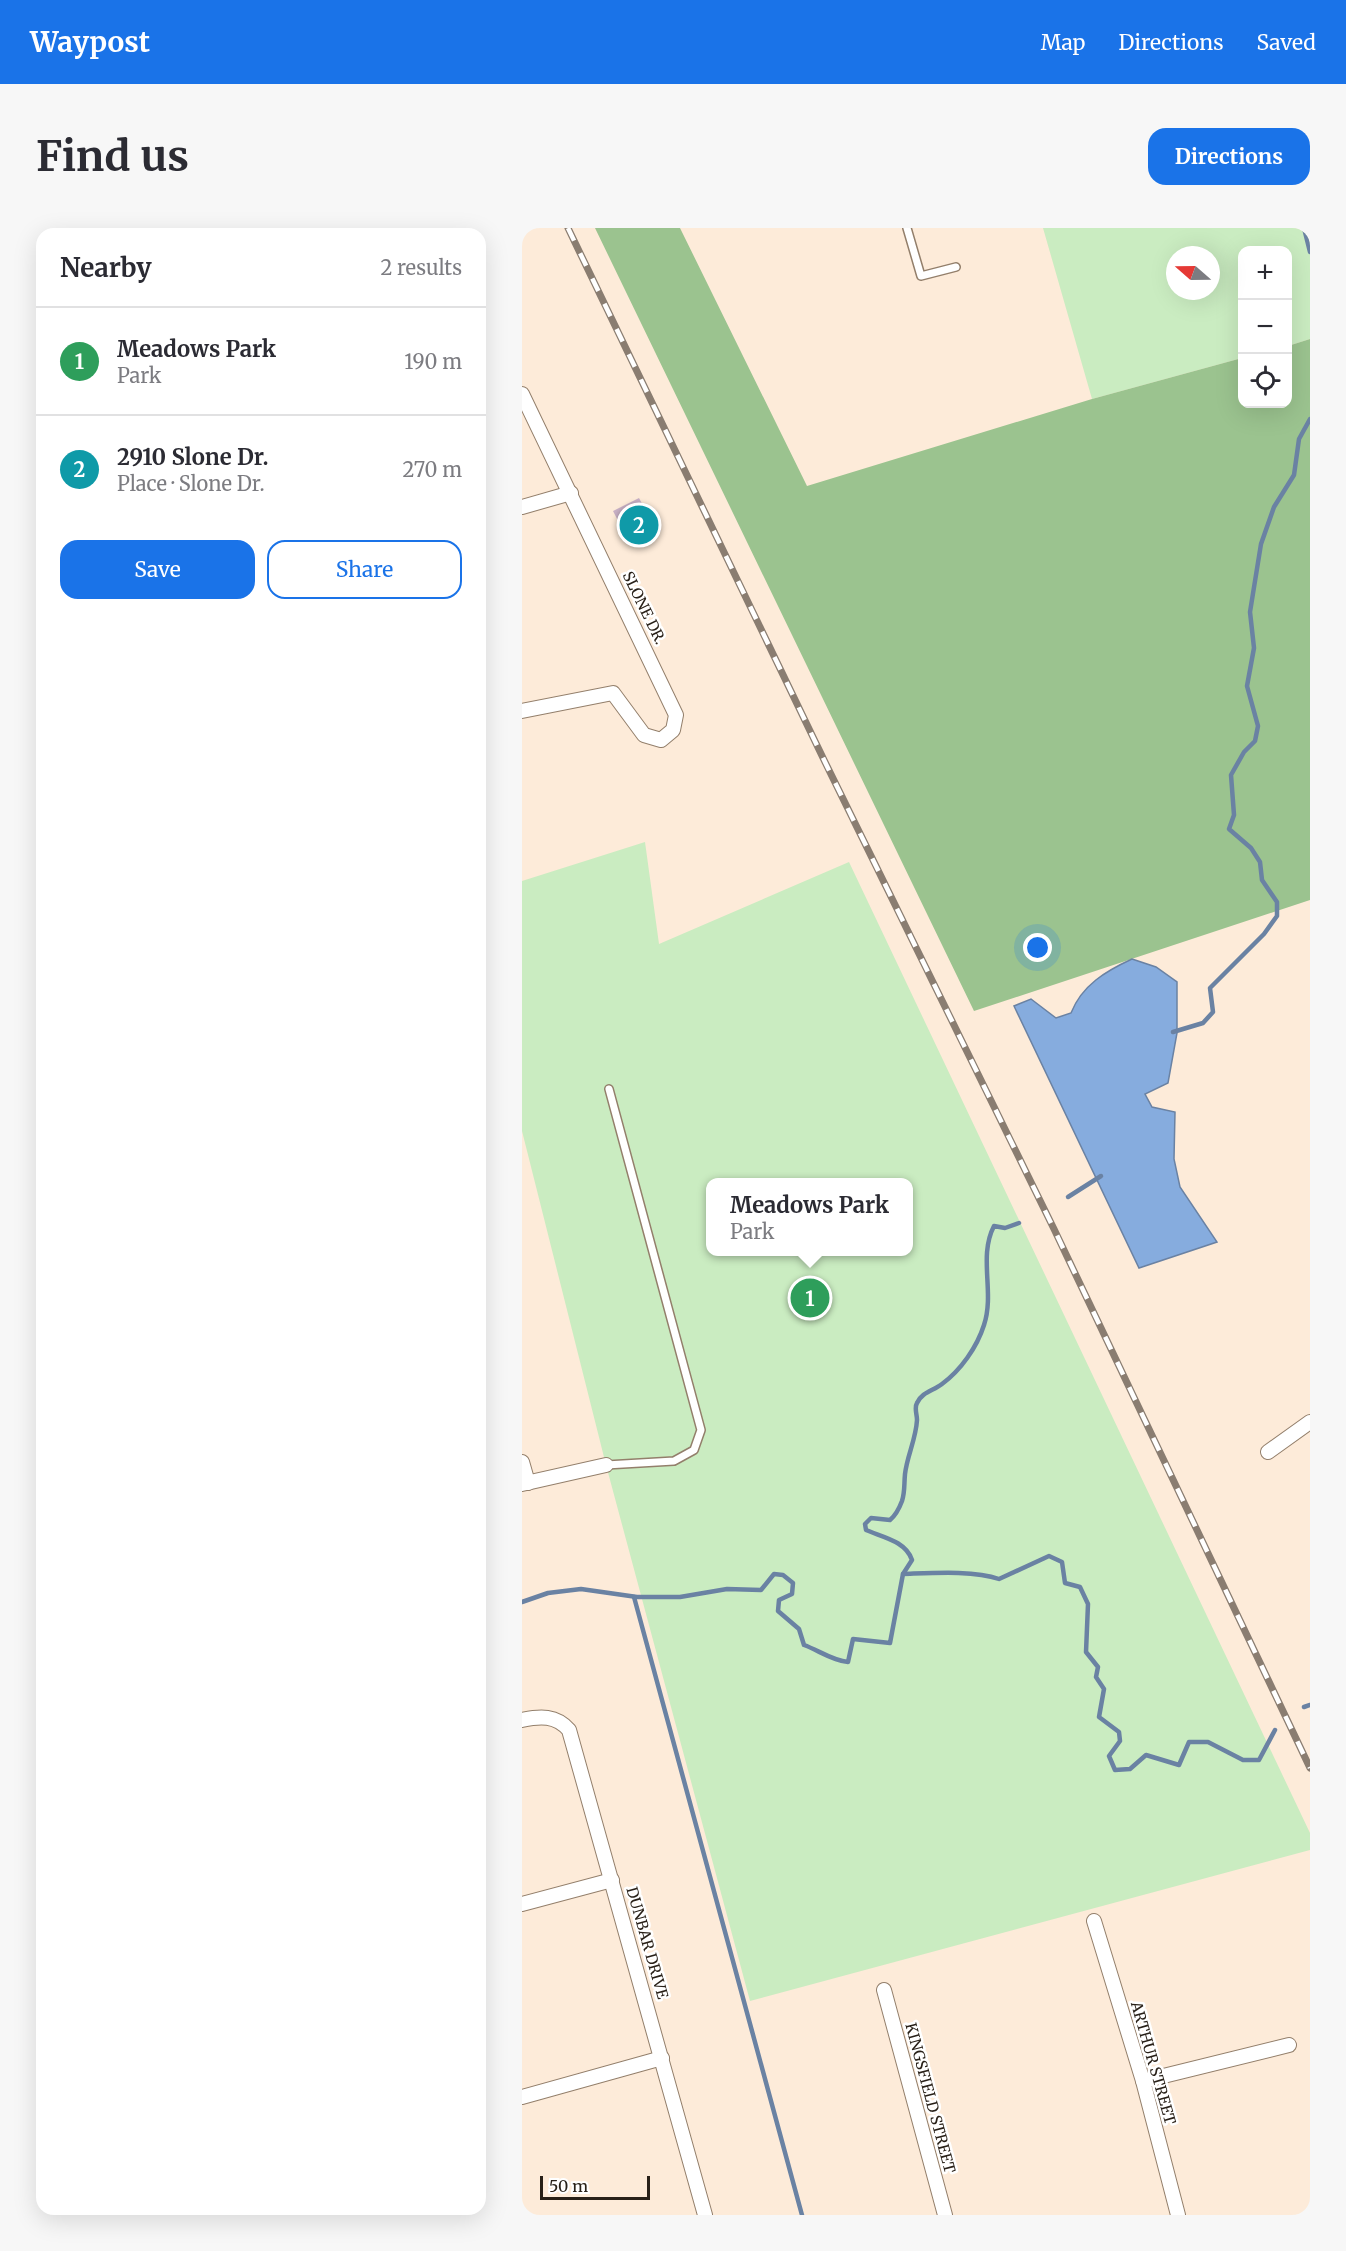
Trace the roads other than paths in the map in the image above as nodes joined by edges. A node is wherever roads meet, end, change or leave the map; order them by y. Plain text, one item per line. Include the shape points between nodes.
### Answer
1 (907, 228) edge
2 (956, 267) dead end
3 (522, 394) edge
4 (570, 493) junction
5 (522, 507) edge
6 (522, 711) edge
7 (609, 1089) dead end
8 (1310, 1422) edge
9 (1268, 1452) dead end
10 (522, 1462) edge
11 (606, 1465) joint
12 (525, 1483) edge
13 (522, 1720) edge
14 (612, 1880) junction
15 (522, 1904) edge
16 (1094, 1921) dead end
17 (884, 1990) dead end
18 (1289, 2045) dead end
19 (662, 2058) junction
20 (1143, 2081) junction
21 (522, 2097) edge
22 (705, 2215) edge
23 (945, 2215) edge
24 (1178, 2215) edge

1 - 2 lane via 921,276
3 - 4 street, SLONE DR.
4 - 5 street
4 - 6 street, SLONE DR. via 669,698 676,715 673,730 662,740 644,735 613,693
7 - 11 lane via 701,1430 694,1450 674,1461
8 - 9 street
10 - 12 street
11 - 12 street
13 - 14 street, DUNBAR DRIVE via 552,1718 568,1730
14 - 15 street
14 - 19 street, DUNBAR DRIVE
16 - 20 street, ARTHUR STREET
17 - 23 street, KINGSFIELD STREET
18 - 20 street
19 - 21 street
19 - 22 street, DUNBAR DRIVE
20 - 24 street, ARTHUR STREET

